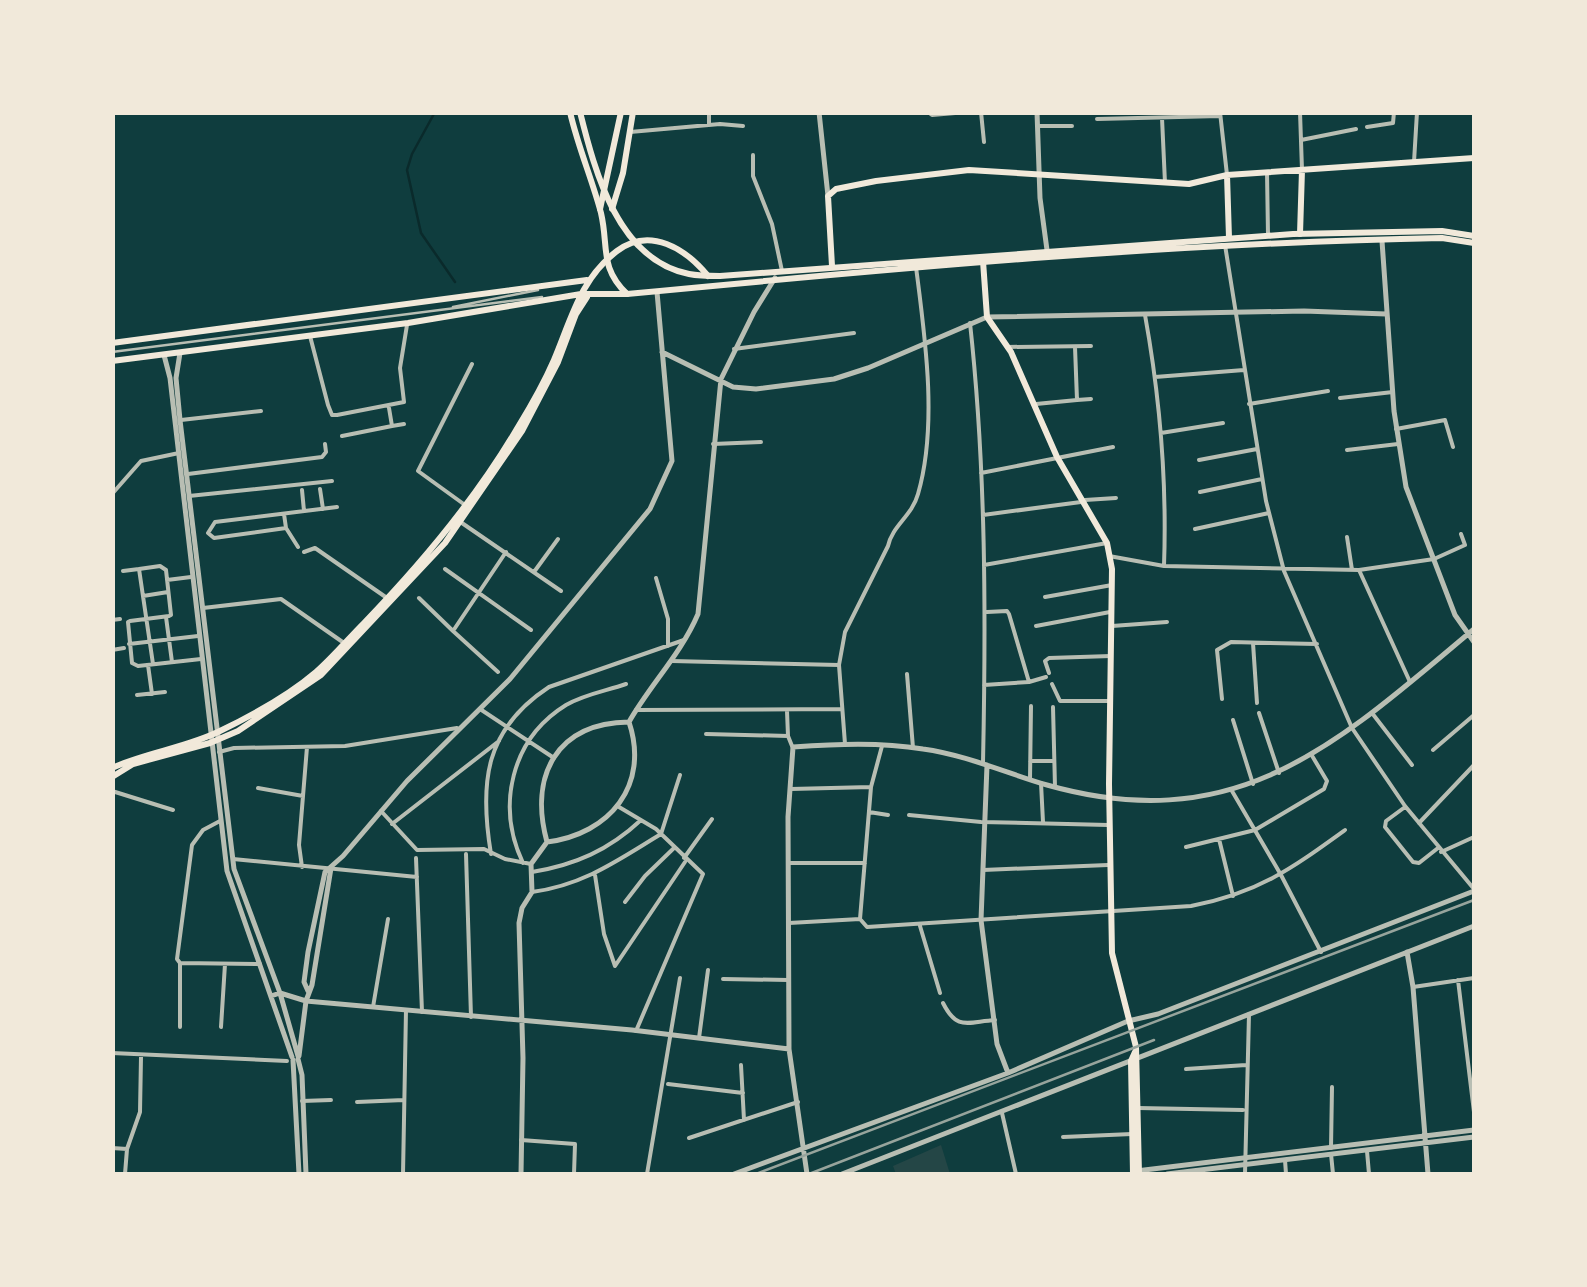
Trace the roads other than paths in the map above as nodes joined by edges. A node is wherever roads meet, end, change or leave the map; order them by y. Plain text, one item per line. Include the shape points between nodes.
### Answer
1 (570, 112) edge
2 (580, 112) edge
3 (622, 112) edge
4 (632, 112) edge
5 (709, 112) edge
6 (819, 112) edge
7 (928, 112) edge
8 (967, 112) edge
9 (981, 112) edge
10 (1037, 112) edge
11 (1300, 112) edge
12 (1394, 112) edge
13 (1417, 112) edge
14 (1220, 114) edge
15 (1162, 117) junction
16 (1097, 119) dead end
17 (709, 125) junction
18 (743, 126) dead end
19 (1038, 126) junction
20 (1072, 126) dead end
21 (1366, 127) dead end
22 (1356, 130) dead end
23 (630, 132) junction
24 (1301, 140) junction
25 (984, 142) dead end
26 (753, 156) dead end
27 (1474, 158) edge
28 (1414, 162) junction
29 (1302, 170) junction
30 (1267, 172) junction
31 (1038, 175) junction
32 (1226, 175) junction
33 (1164, 183) junction
34 (603, 194) junction
35 (828, 196) junction
36 (612, 210) junction
37 (600, 211) junction
38 (1300, 234) junction
39 (1268, 236) junction
40 (1382, 236) junction
41 (1474, 239) edge
42 (1227, 241) junction
43 (637, 242) junction
44 (1047, 250) junction
45 (982, 261) junction
46 (606, 262) junction
47 (832, 266) junction
48 (916, 266) junction
49 (782, 271) junction
50 (708, 276) junction
51 (776, 278) junction
52 (587, 280) junction
53 (557, 285) junction
54 (656, 292) junction
55 (628, 294) junction
56 (584, 296) junction
57 (565, 297) junction
58 (447, 308) junction
59 (1234, 313) junction
60 (1386, 314) junction
61 (986, 316) junction
62 (1144, 316) junction
63 (970, 323) junction
64 (408, 324) junction
65 (854, 333) dead end
66 (310, 336) junction
67 (926, 342) junction
68 (112, 343) edge
69 (1091, 346) dead end
70 (1008, 347) junction
71 (1075, 347) junction
72 (734, 350) junction
73 (112, 352) edge
74 (662, 352) junction
75 (180, 353) junction
76 (164, 355) junction
77 (112, 361) edge
78 (472, 364) dead end
79 (1244, 370) junction
80 (1155, 376) junction
81 (721, 379) junction
82 (1328, 391) dead end
83 (1392, 392) junction
84 (1340, 398) dead end
85 (1091, 399) dead end
86 (1077, 400) junction
87 (1032, 404) junction
88 (1250, 404) junction
89 (389, 406) junction
90 (261, 411) dead end
91 (180, 420) junction
92 (404, 424) dead end
93 (1223, 424) dead end
94 (392, 426) junction
95 (1396, 429) junction
96 (1161, 433) junction
97 (342, 436) dead end
98 (761, 442) dead end
99 (325, 444) dead end
100 (714, 444) junction
101 (1398, 444) junction
102 (1113, 447) dead end
103 (1453, 447) dead end
104 (1257, 449) junction
105 (1347, 450) dead end
106 (181, 453) junction
107 (1057, 457) junction
108 (1199, 460) dead end
109 (982, 473) junction
110 (186, 474) junction
111 (1262, 479) junction
112 (332, 481) dead end
113 (320, 488) dead end
114 (302, 490) dead end
115 (1200, 492) dead end
116 (112, 494) edge
117 (188, 496) junction
118 (1116, 498) dead end
119 (1081, 501) junction
120 (464, 505) junction
121 (337, 506) dead end
122 (323, 509) junction
123 (304, 512) junction
124 (1269, 513) junction
125 (284, 514) junction
126 (983, 516) junction
127 (460, 522) junction
128 (286, 528) junction
129 (1195, 529) dead end
130 (208, 533) junction
131 (1461, 534) dead end
132 (193, 535) junction
133 (1347, 537) dead end
134 (558, 539) dead end
135 (1106, 543) junction
136 (298, 547) dead end
137 (304, 552) dead end
138 (506, 552) junction
139 (1110, 556) junction
140 (1434, 559) junction
141 (984, 566) junction
142 (1164, 566) junction
143 (445, 568) dead end
144 (139, 570) junction
145 (1284, 570) junction
146 (1355, 570) junction
147 (123, 571) dead end
148 (534, 572) junction
149 (192, 577) junction
150 (656, 578) dead end
151 (167, 580) junction
152 (1112, 585) junction
153 (561, 591) dead end
154 (169, 592) junction
155 (478, 593) junction
156 (144, 596) junction
157 (1045, 597) dead end
158 (388, 598) junction
159 (418, 598) dead end
160 (201, 608) junction
161 (985, 612) junction
162 (1112, 612) junction
163 (166, 617) junction
164 (147, 619) junction
165 (1167, 622) dead end
166 (1036, 626) dead end
167 (1112, 626) junction
168 (1474, 628) edge
169 (532, 630) dead end
170 (453, 632) junction
171 (1468, 634) junction
172 (198, 636) junction
173 (169, 640) junction
174 (684, 640) junction
175 (150, 642) junction
176 (1253, 642) junction
177 (1474, 642) edge
178 (344, 643) junction
179 (1317, 644) junction
180 (127, 646) junction
181 (668, 646) junction
182 (112, 650) edge
183 (1111, 656) junction
184 (200, 659) junction
185 (672, 660) junction
186 (172, 662) junction
187 (151, 664) junction
188 (839, 665) junction
189 (498, 672) dead end
190 (906, 674) dead end
191 (1029, 682) junction
192 (1410, 682) junction
193 (626, 684) dead end
194 (1052, 684) dead end
195 (984, 685) junction
196 (166, 692) dead end
197 (152, 694) junction
198 (137, 695) dead end
199 (1222, 699) dead end
200 (1110, 700) junction
201 (1257, 703) dead end
202 (1031, 706) dead end
203 (1053, 707) dead end
204 (480, 709) junction
205 (636, 710) junction
206 (843, 710) junction
207 (787, 712) junction
208 (1372, 712) junction
209 (1259, 713) dead end
210 (1474, 714) edge
211 (1233, 720) dead end
212 (630, 722) junction
213 (503, 727) junction
214 (462, 728) junction
215 (1352, 728) junction
216 (706, 734) dead end
217 (788, 736) junction
218 (214, 738) junction
219 (499, 741) junction
220 (528, 741) junction
221 (845, 744) junction
222 (882, 746) junction
223 (307, 747) junction
224 (793, 748) junction
225 (913, 748) junction
226 (1433, 750) dead end
227 (219, 752) junction
228 (1311, 754) junction
229 (554, 758) junction
230 (1030, 761) junction
231 (1054, 762) junction
232 (985, 764) junction
233 (1412, 765) dead end
234 (1474, 766) edge
235 (112, 768) edge
236 (1279, 773) junction
237 (680, 775) dead end
238 (112, 776) edge
239 (1030, 779) junction
240 (1041, 783) junction
241 (1253, 784) junction
242 (871, 787) junction
243 (1055, 787) junction
244 (258, 788) dead end
245 (112, 790) edge
246 (790, 790) junction
247 (1232, 791) junction
248 (303, 796) junction
249 (1110, 800) junction
250 (1405, 806) junction
251 (619, 807) junction
252 (173, 810) dead end
253 (381, 810) junction
254 (869, 812) junction
255 (888, 815) dead end
256 (909, 815) dead end
257 (642, 820) junction
258 (712, 820) dead end
259 (220, 821) junction
260 (985, 822) junction
261 (1043, 822) junction
262 (1419, 823) junction
263 (392, 824) junction
264 (1110, 825) junction
265 (1254, 830) junction
266 (1345, 830) dead end
267 (661, 834) junction
268 (1474, 837) edge
269 (1219, 839) junction
270 (547, 842) junction
271 (1186, 846) dead end
272 (674, 848) junction
273 (1440, 850) junction
274 (466, 854) dead end
275 (491, 854) junction
276 (416, 858) dead end
277 (233, 859) junction
278 (685, 859) junction
279 (788, 863) junction
280 (865, 863) junction
281 (1111, 865) junction
282 (528, 866) junction
283 (302, 868) junction
284 (331, 868) junction
285 (983, 870) junction
286 (596, 875) junction
287 (1281, 876) junction
288 (418, 877) junction
289 (1474, 891) edge
290 (532, 892) junction
291 (1233, 896) junction
292 (624, 902) dead end
293 (1112, 912) junction
294 (388, 919) dead end
295 (860, 920) junction
296 (980, 920) junction
297 (788, 923) junction
298 (920, 925) junction
299 (1474, 926) edge
300 (1320, 952) junction
301 (1407, 952) junction
302 (180, 962) junction
303 (226, 964) junction
304 (260, 964) junction
305 (708, 970) dead end
306 (680, 978) dead end
307 (1474, 978) edge
308 (723, 979) dead end
309 (788, 980) junction
310 (1458, 980) junction
311 (1413, 986) junction
312 (280, 993) junction
313 (940, 993) dead end
314 (272, 996) junction
315 (306, 1001) junction
316 (943, 1003) dead end
317 (372, 1007) junction
318 (406, 1010) junction
319 (422, 1012) junction
320 (1249, 1014) junction
321 (471, 1017) junction
322 (995, 1020) junction
323 (522, 1022) junction
324 (1128, 1022) junction
325 (180, 1027) dead end
326 (221, 1027) dead end
327 (636, 1031) junction
328 (672, 1034) junction
329 (698, 1038) junction
330 (788, 1049) junction
331 (112, 1053) edge
332 (141, 1055) junction
333 (1134, 1057) junction
334 (294, 1058) junction
335 (741, 1065) dead end
336 (1246, 1065) junction
337 (1186, 1069) dead end
338 (1008, 1073) junction
339 (668, 1084) dead end
340 (1332, 1087) dead end
341 (742, 1093) junction
342 (331, 1100) dead end
343 (404, 1100) junction
344 (302, 1101) junction
345 (357, 1102) dead end
346 (798, 1102) junction
347 (1138, 1108) junction
348 (1244, 1110) junction
349 (1474, 1112) edge
350 (1002, 1113) junction
351 (744, 1120) junction
352 (1132, 1134) junction
353 (1474, 1134) edge
354 (1064, 1137) dead end
355 (689, 1138) dead end
356 (521, 1140) junction
357 (1425, 1140) junction
358 (112, 1148) edge
359 (801, 1148) junction
360 (128, 1149) junction
361 (1331, 1151) junction
362 (1367, 1151) junction
363 (1284, 1160) junction
364 (1245, 1161) junction
365 (1136, 1173) edge
366 (125, 1174) edge
367 (298, 1174) edge
368 (306, 1174) edge
369 (403, 1174) edge
370 (521, 1174) edge
371 (574, 1174) edge
372 (647, 1174) edge
373 (734, 1174) edge
374 (807, 1174) edge
375 (842, 1174) edge
376 (1016, 1174) edge
377 (1167, 1174) edge
378 (1245, 1174) edge
379 (1286, 1174) edge
380 (1333, 1174) edge
381 (1369, 1174) edge
382 (1428, 1174) edge

1 - 37 main road
2 - 34 main road
3 - 34 main road
4 - 23 main road
5 - 17 street
6 - 35 street
7 - 8 street
9 - 25 street
10 - 19 street
11 - 24 street
12 - 21 street via 1392,123
13 - 28 street
14 - 15 street
14 - 32 street
15 - 16 street
15 - 33 street
17 - 18 street
17 - 23 street
19 - 20 street
19 - 31 street
22 - 24 street
23 - 36 main road
24 - 29 street
26 - 49 street
27 - 28 main road
28 - 29 main road
29 - 30 main road
29 - 38 main road
30 - 32 main road
30 - 39 street
31 - 33 main road
31 - 35 main road via 944,172 836,189
31 - 44 street
32 - 33 main road
32 - 42 main road
34 - 36 main road
34 - 37 main road
35 - 47 main road
36 - 43 main road
37 - 46 main road
38 - 39 main road
38 - 40 main road
39 - 42 main road
40 - 41 main road via 1442,231
40 - 42 main road
40 - 60 street
42 - 44 main road
42 - 45 main road
42 - 59 street
43 - 46 main road
43 - 50 main road via 670,268
43 - 50 main road via 668,243
44 - 47 main road
45 - 48 main road
45 - 61 main road
46 - 52 main road
46 - 55 main road
47 - 49 main road
48 - 51 main road
48 - 67 street
49 - 50 main road
51 - 54 main road
51 - 72 street
52 - 53 main road
52 - 56 main road
53 - 58 lane
53 - 68 main road
54 - 55 main road
54 - 74 street
55 - 56 main road
56 - 57 main road
56 - 120 main road via 518,428
56 - 127 main road via 522,431
57 - 58 lane
57 - 64 main road
58 - 73 lane
59 - 60 street
59 - 62 street
59 - 79 street
60 - 83 street
61 - 62 street
61 - 63 street
61 - 70 main road
62 - 80 street
63 - 67 street
63 - 109 street
64 - 66 main road
64 - 89 street via 400,368 405,400
65 - 72 street
66 - 75 main road
66 - 89 street via 332,415
67 - 81 street via 868,368 804,385 756,390
67 - 188 street via 926,451 917,497 910,515 891,532 862,593
69 - 71 street
70 - 71 street
70 - 87 main road
71 - 86 street
72 - 81 street
74 - 81 street
74 - 204 street via 672,461 650,508
75 - 76 main road
75 - 91 street
76 - 77 main road
76 - 106 street
78 - 120 street via 418,471
79 - 80 street
79 - 88 street
80 - 96 street
81 - 100 street
82 - 88 street
83 - 84 street
83 - 95 street
85 - 86 street
86 - 87 street
87 - 107 main road
88 - 104 street
89 - 94 street
90 - 91 street
91 - 106 street
92 - 94 street
93 - 96 street
94 - 97 street
95 - 101 street
95 - 103 street via 1445,420
96 - 142 street
98 - 100 street
99 - 110 street via 322,457
100 - 174 street via 698,614
101 - 105 street
101 - 140 street via 1406,487
102 - 107 street
104 - 108 street
104 - 111 street
106 - 110 street
106 - 116 street via 141,461
106 - 149 street
107 - 109 street
107 - 119 main road
109 - 126 street
110 - 117 street
111 - 115 street
111 - 124 street
112 - 117 street
113 - 122 street
114 - 123 street
117 - 132 street
118 - 119 street
119 - 126 street
119 - 135 main road
120 - 158 main road
121 - 122 street
122 - 123 street
123 - 125 street
124 - 129 street
124 - 145 street
125 - 128 street
125 - 130 street via 215,522
126 - 141 street
127 - 138 street
127 - 218 main road via 321,675 252,722
128 - 130 street via 214,538
128 - 136 street
130 - 132 street
131 - 140 street via 1465,545
132 - 160 street
133 - 146 street
134 - 148 street
135 - 139 main road
135 - 141 street
137 - 158 street via 315,548
138 - 148 street
138 - 155 street
139 - 142 street
139 - 152 main road
140 - 146 street
140 - 171 street
141 - 161 street
142 - 145 street
143 - 155 street
144 - 147 street
144 - 151 street via 163,566
144 - 156 street
145 - 146 street
145 - 179 street
146 - 192 street
148 - 153 street
149 - 151 street
149 - 172 street
150 - 181 street
151 - 154 street
152 - 157 street
152 - 162 main road
154 - 156 street
154 - 163 street via 172,614
155 - 169 street
155 - 170 street
156 - 164 street
158 - 178 main road
159 - 170 street
160 - 178 street via 282,599
160 - 218 street
161 - 191 street via 1009,614
161 - 195 street
162 - 166 street
162 - 167 main road
163 - 164 street
163 - 173 street
164 - 175 street
164 - 180 street via 126,624
165 - 167 street
167 - 183 main road
168 - 171 street
170 - 189 street
171 - 177 street
171 - 192 street
172 - 173 street
172 - 184 street
173 - 175 street
173 - 186 street
174 - 181 street
174 - 185 street
175 - 180 street
175 - 187 street
176 - 179 street
176 - 199 street via 1217,650
176 - 201 street
178 - 218 main road via 291,691
179 - 215 street
180 - 182 street
180 - 187 street via 133,665
181 - 213 street via 549,687
183 - 191 street via 1048,658 1048,675
183 - 200 main road
184 - 186 street
184 - 218 street
185 - 188 street
185 - 205 street
186 - 187 street
187 - 197 street
188 - 206 street
190 - 225 street
191 - 195 street
192 - 208 street
193 - 220 street via 565,706
194 - 200 street via 1060,701
195 - 232 street
196 - 197 street
197 - 198 street
200 - 249 main road
202 - 230 street
203 - 231 street
204 - 213 street
204 - 214 street
205 - 207 street
205 - 212 street
206 - 207 street
206 - 221 street
207 - 217 street
208 - 215 street
208 - 233 street
209 - 236 street
210 - 226 street
211 - 241 street
212 - 229 street via 596,725
212 - 251 street via 635,760
213 - 219 street
213 - 220 street
214 - 223 street
214 - 253 street
215 - 228 street
215 - 250 street
216 - 217 street
217 - 224 street
218 - 227 street
218 - 235 main road
218 - 238 main road
218 - 259 street
219 - 263 street
219 - 275 street via 484,802
220 - 229 street
220 - 282 street via 510,786 508,820
221 - 222 street
221 - 224 street
222 - 225 street
222 - 242 street
223 - 227 street
223 - 248 street
224 - 246 street
225 - 232 street
227 - 277 street
228 - 236 street
228 - 265 street via 1327,785
229 - 270 street via 540,794
230 - 231 street
230 - 239 street
231 - 243 street
232 - 239 street
232 - 260 street
234 - 262 street
236 - 241 street
237 - 267 street
239 - 240 street
240 - 243 street
240 - 261 street
241 - 247 street
242 - 246 street
242 - 254 street
243 - 249 street
244 - 248 street
245 - 252 street
246 - 279 street
247 - 249 street
247 - 265 street
248 - 283 street
249 - 264 main road
250 - 262 street
250 - 273 street via 1385,824 1413,862
251 - 257 street
251 - 270 street via 570,839
253 - 263 street
253 - 284 street
254 - 255 street
254 - 280 street
256 - 260 street
257 - 267 street
257 - 282 street via 587,858 562,867
258 - 278 street
259 - 302 street via 192,845
259 - 304 street via 226,871
260 - 261 street
260 - 285 street
261 - 264 street
262 - 273 street
263 - 275 street via 417,850
264 - 281 main road
265 - 269 street
265 - 287 street
266 - 287 street
267 - 272 street
267 - 286 street
268 - 273 street
269 - 271 street
269 - 291 street
270 - 282 street
272 - 278 street
272 - 292 street
273 - 289 street
274 - 321 street
275 - 282 street
276 - 288 street
277 - 283 street
277 - 312 street
278 - 286 street via 616,966
278 - 327 street via 703,874
279 - 280 street
279 - 297 street
280 - 295 street
281 - 285 street
281 - 293 main road
282 - 290 street
283 - 284 street
284 - 288 street
284 - 315 street via 318,898
285 - 296 street
286 - 290 street
287 - 291 street
287 - 300 street
288 - 319 street
289 - 300 street
290 - 323 street via 519,923
291 - 293 street
293 - 296 street
293 - 324 main road via 1114,968
294 - 317 street
295 - 297 street
295 - 298 street via 867,926
296 - 298 street
296 - 322 street
297 - 309 street
298 - 313 street
299 - 301 street
300 - 324 street
301 - 311 street
301 - 320 street
302 - 303 street
302 - 325 street
303 - 304 street
303 - 326 street
304 - 314 street
305 - 329 street
306 - 328 street
307 - 310 street
308 - 309 street
309 - 330 street
310 - 311 street
310 - 349 street
311 - 357 street
312 - 314 street
312 - 315 street
312 - 334 street
314 - 334 street
315 - 317 street
315 - 334 street
316 - 322 street via 951,1020
317 - 318 street
318 - 319 street
318 - 343 street
319 - 321 street
320 - 333 street
320 - 336 street
321 - 323 street
322 - 338 street
323 - 327 street
323 - 356 street
324 - 333 main road
324 - 338 street
327 - 328 street
328 - 329 street
328 - 372 street
329 - 330 street
330 - 346 street
331 - 332 street
332 - 334 street
332 - 360 street via 140,1112
333 - 347 main road
333 - 350 street
333 - 352 main road
334 - 344 street
334 - 367 street
335 - 341 street
336 - 337 street
336 - 348 street
338 - 359 street
339 - 341 street
340 - 361 street
341 - 351 street
342 - 344 street
343 - 345 street
343 - 369 street
344 - 368 street
346 - 351 street
346 - 359 street
347 - 348 street
347 - 365 main road
348 - 364 street
350 - 375 street
350 - 376 street
351 - 355 street
352 - 354 street
352 - 365 main road
353 - 357 street
356 - 370 street
356 - 371 street via 575,1144
357 - 361 street
357 - 362 street
357 - 382 street
358 - 360 street
359 - 373 street
359 - 374 street
360 - 366 street
361 - 362 street
361 - 363 street
361 - 364 street
361 - 380 street
362 - 381 street
363 - 364 street
363 - 379 street
364 - 365 street
364 - 377 street
364 - 378 street

